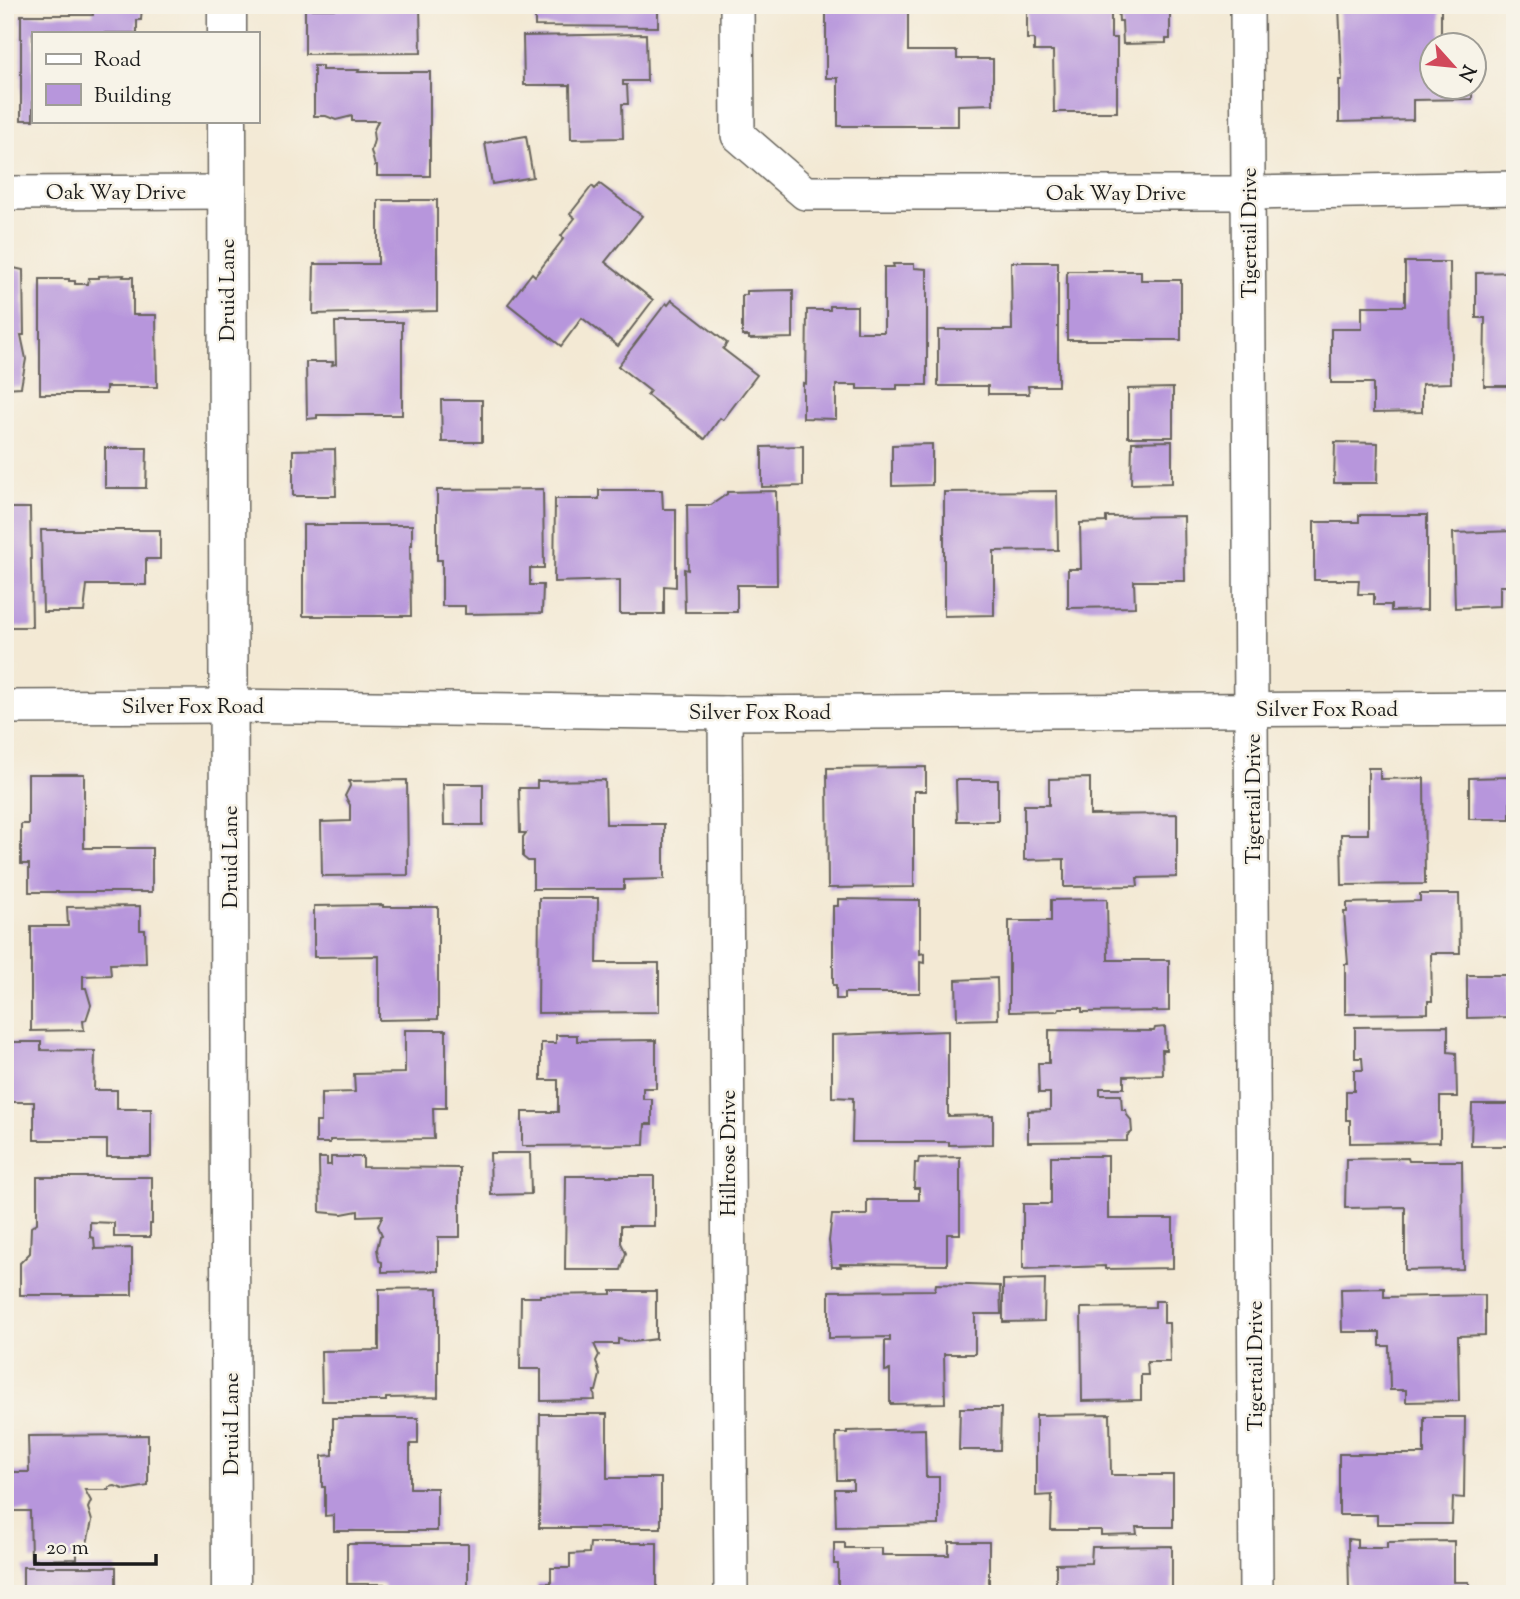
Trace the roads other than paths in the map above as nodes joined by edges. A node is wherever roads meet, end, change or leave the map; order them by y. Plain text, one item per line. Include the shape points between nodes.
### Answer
1 (227, 5) edge
2 (737, 5) edge
3 (1247, 5) edge
4 (227, 32) edge
5 (227, 122) edge
6 (1515, 188) edge
7 (227, 192) junction
8 (5, 193) edge
9 (1248, 193) junction
10 (230, 706) junction
11 (5, 707) edge
12 (1515, 708) edge
13 (1252, 709) junction
14 (725, 713) junction
15 (231, 1594) edge
16 (731, 1594) edge
17 (1256, 1594) edge

1 - 4 street
2 - 9 street, Oak Way Drive via 738,135 805,193
3 - 9 street, Tigertail Drive
5 - 7 street, Druid Lane
6 - 9 street, Oak Way Drive
7 - 8 street, Oak Way Drive
7 - 10 street, Druid Lane
9 - 13 street, Tigertail Drive
10 - 11 street, Silver Fox Road
10 - 14 street, Silver Fox Road
10 - 15 street, Druid Lane
12 - 13 street, Silver Fox Road
13 - 14 street, Silver Fox Road
13 - 17 street, Tigertail Drive
14 - 16 street, Hillrose Drive

